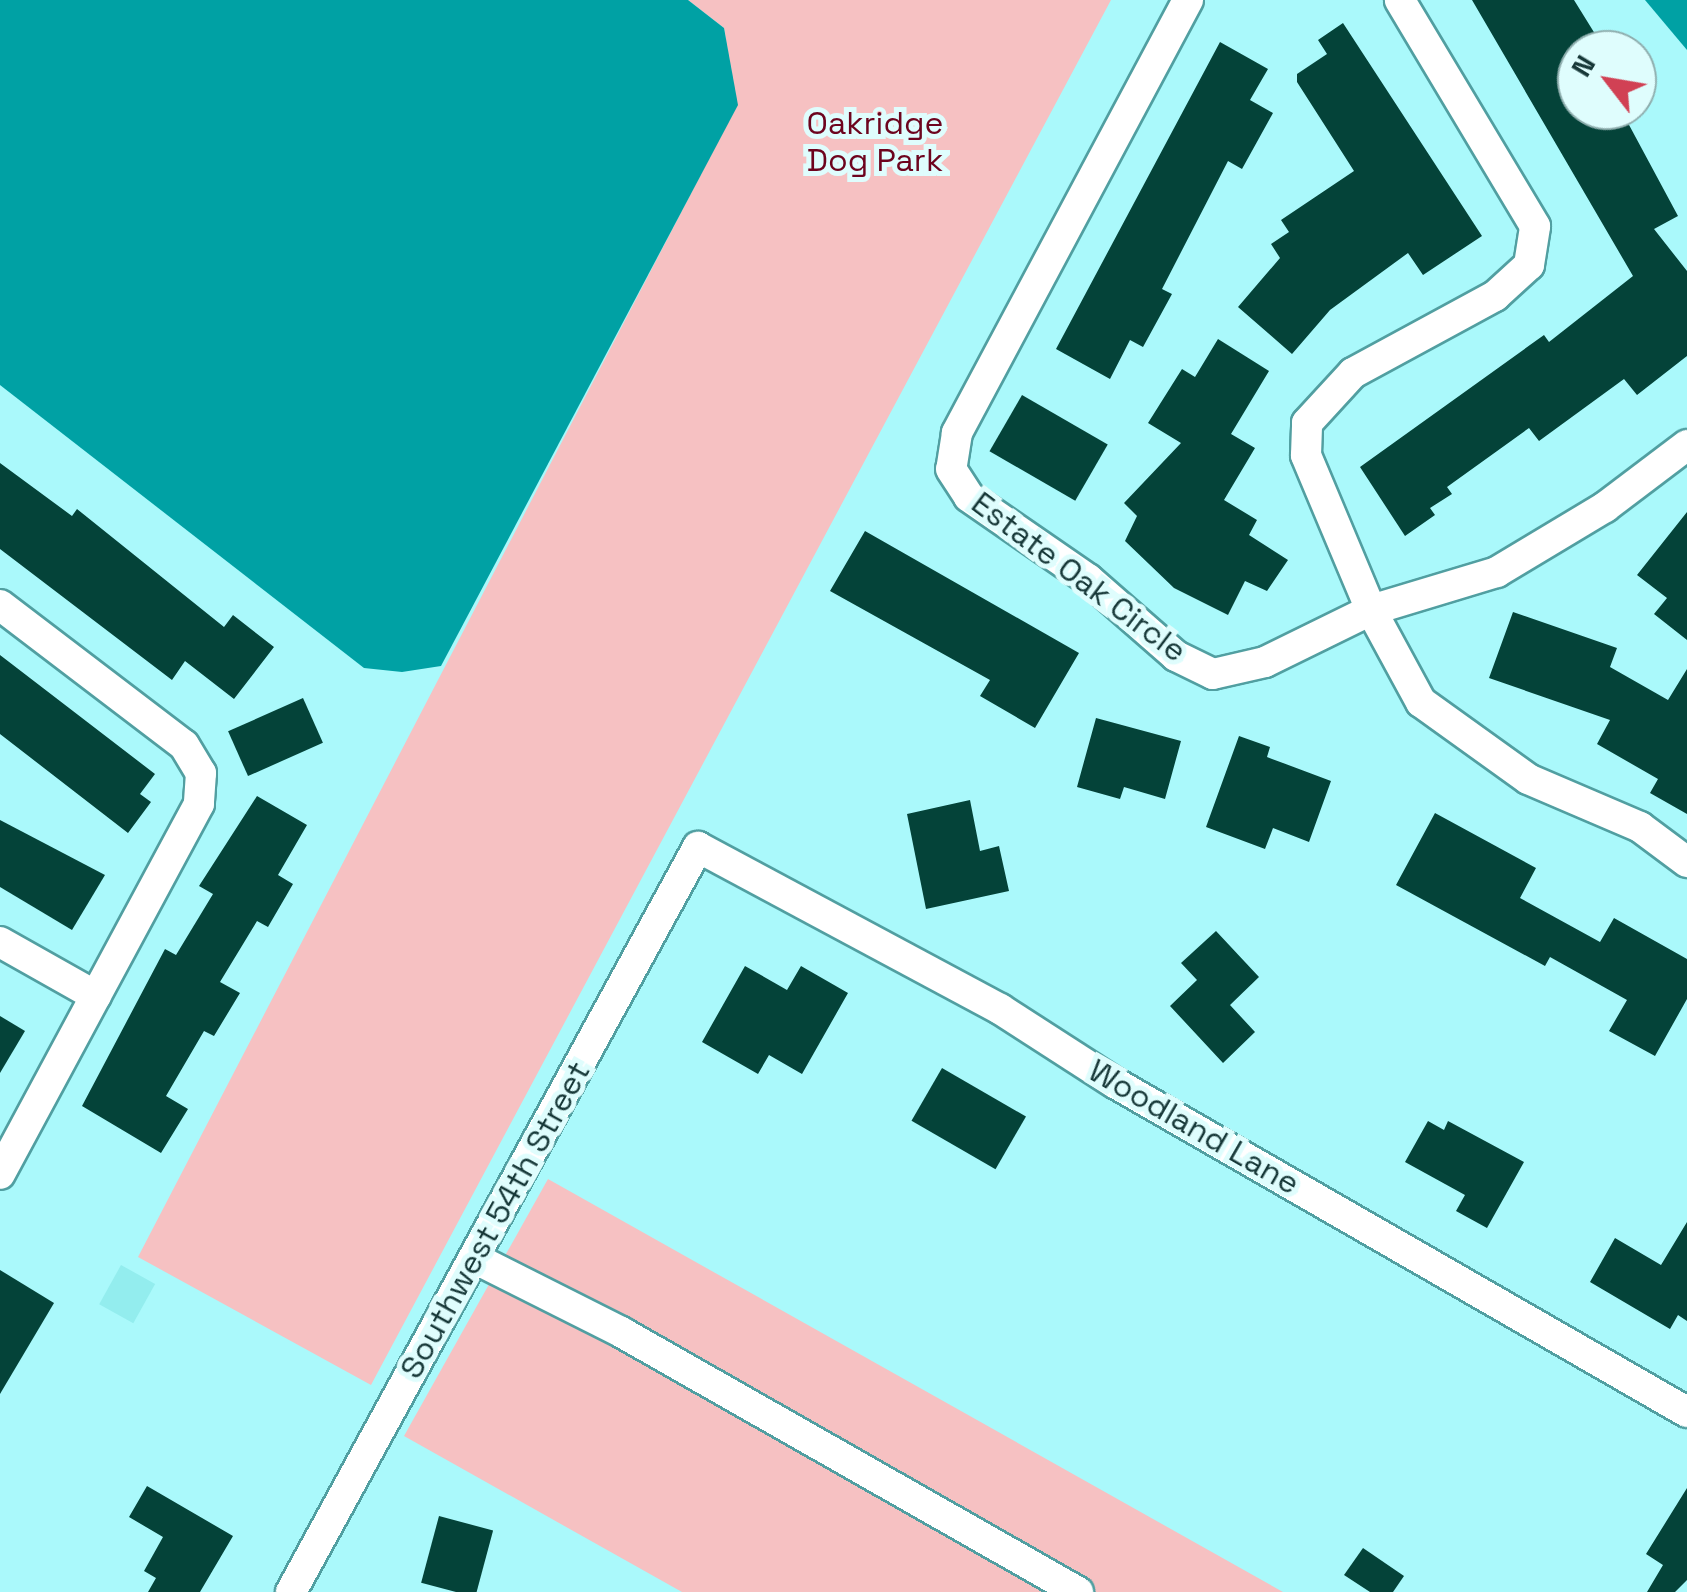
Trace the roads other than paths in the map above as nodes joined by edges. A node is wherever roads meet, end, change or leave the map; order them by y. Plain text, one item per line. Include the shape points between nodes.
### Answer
1 (1188, 0) edge
2 (1400, 0) edge
3 (1687, 445) edge
4 (0, 605) edge
5 (1371, 610) junction
6 (698, 848) joint
7 (1687, 862) edge
8 (0, 942) edge
9 (96, 996) junction
10 (0, 1174) edge
11 (474, 1258) junction
12 (1687, 1412) edge
13 (292, 1592) edge
14 (1078, 1592) edge

1 - 5 street, Estate Oak Circle via 957,433 951,468 969,497 1088,579 1176,656 1212,674 1265,662
2 - 5 street via 1534,226 1529,265 1495,296 1352,373 1307,423 1306,455
3 - 5 street, Estate Oak Circle via 1606,507 1497,572
4 - 9 street via 184,745 201,773 199,804
5 - 7 street via 1421,702 1528,779 1640,827
6 - 11 street, Southwest 54th Street
6 - 12 street, Woodland Lane via 1000,1009 1115,1084
8 - 9 street
9 - 10 street
11 - 13 street, Southwest 54th Street
11 - 14 street via 621,1332

